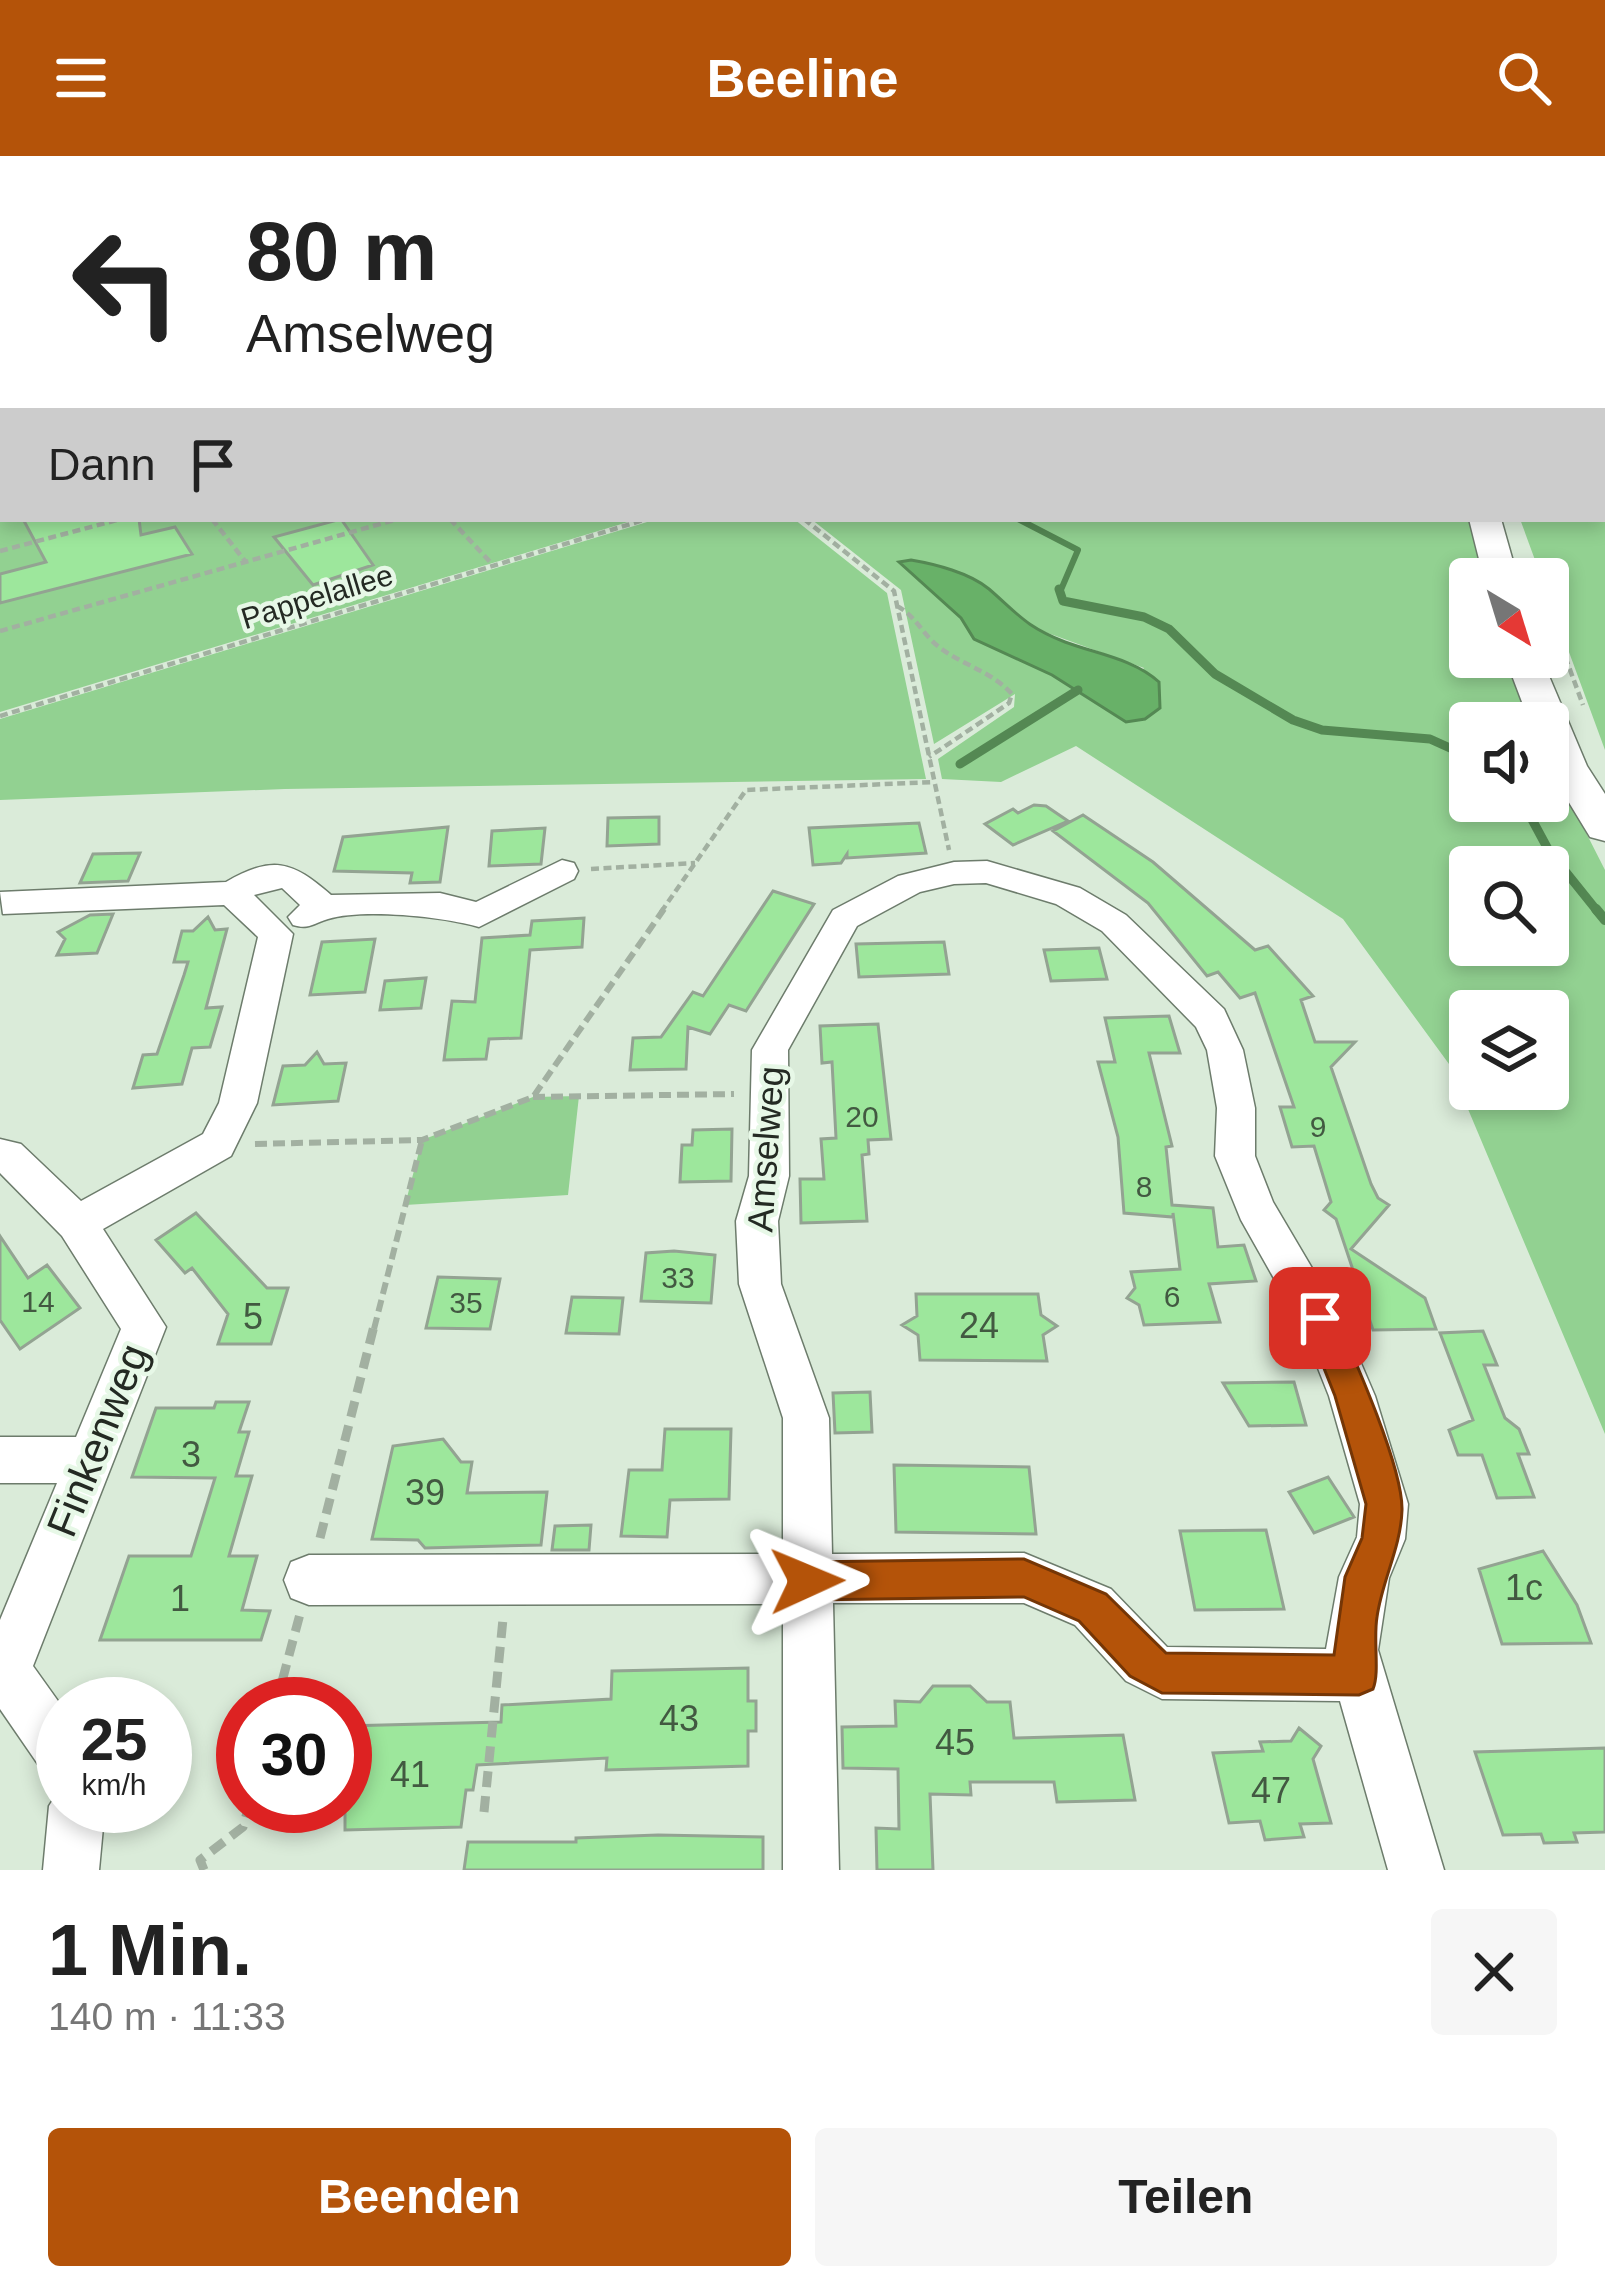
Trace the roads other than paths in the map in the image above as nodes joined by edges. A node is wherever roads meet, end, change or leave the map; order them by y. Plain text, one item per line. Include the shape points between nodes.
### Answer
1 (1486, 522) edge
2 (1496, 558) edge
3 (1531, 678) edge
4 (1605, 827) edge
5 (562, 871) road end
6 (232, 893) junction
7 (3, 903) dead end
8 (323, 907) junction
9 (275, 934) junction
10 (0, 1155) edge
11 (77, 1224) junction
12 (0, 1460) edge
13 (87, 1460) junction
14 (309, 1580) road end
15 (807, 1581) junction
16 (2, 1671) edge
17 (1359, 1676) junction
18 (36, 1717) edge
19 (74, 1833) edge
20 (71, 1870) edge
21 (811, 1870) edge
22 (1415, 1870) edge

1 - 2 main road
3 - 4 main road via 1567,766
5 - 8 street via 479,915 440,904
6 - 7 street
6 - 8 street via 258,878 290,877
6 - 9 street
8 - 9 street
9 - 11 street via 238,1103 217,1145
10 - 11 street, Finkenweg
11 - 13 street, Finkenweg via 144,1328
12 - 13 street
13 - 16 street, Finkenweg
14 - 15 street
15 - 17 street via 1024,1578 1093,1607 1162,1673
15 - 17 street, Amselweg via 806,1418 760,1284 770,1050 845,918 910,884 987,872 1069,896 1141,945 1211,1018 1226,1050 1235,1156 1255,1208 1320,1318 1384,1504 1352,1650
15 - 21 street, Amselweg
16 - 18 street, Finkenweg
17 - 22 street, Amselweg
19 - 20 street

